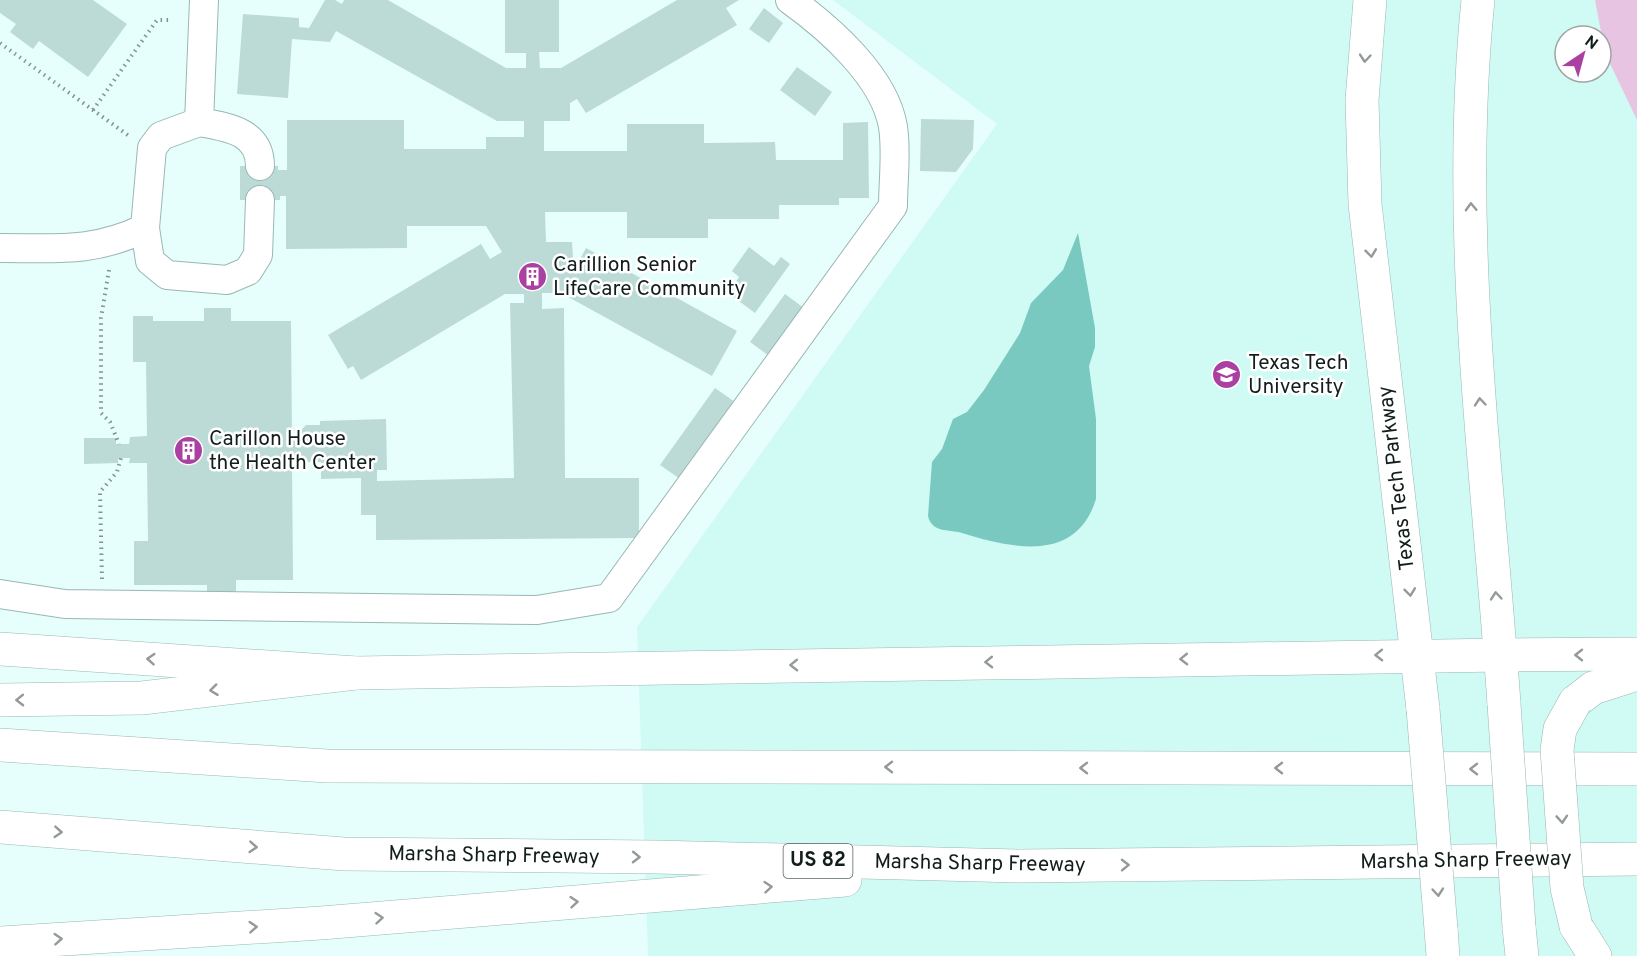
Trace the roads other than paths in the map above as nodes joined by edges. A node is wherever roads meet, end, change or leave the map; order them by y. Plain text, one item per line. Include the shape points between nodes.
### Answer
1 (204, 0) edge
2 (790, 0) edge
3 (1370, 0) edge
4 (1478, 0) edge
5 (199, 122) junction
6 (260, 166) dead end
7 (260, 200) dead end
8 (145, 228) junction
9 (0, 248) edge
10 (0, 594) edge
11 (0, 649) edge
12 (1637, 654) edge
13 (1418, 655) junction
14 (1501, 655) junction
15 (356, 673) junction
16 (1637, 674) edge
17 (0, 700) edge
18 (0, 745) edge
19 (1637, 769) edge
20 (0, 827) edge
21 (1637, 859) edge
22 (1020, 866) junction
23 (1521, 942) edge
24 (0, 943) edge
25 (1442, 943) edge
26 (1596, 956) edge

1 - 5 lane
2 - 10 lane via 818,20 873,76 893,126 893,206 609,597 537,610 65,604
3 -> 13 main road, Texas Tech Parkway via 1362,100 1365,204
14 -> 4 main road via 1477,368 1473,272 1471,66
5 - 6 lane via 251,138 260,155
5 - 8 lane via 161,136 152,148
7 - 8 lane via 258,255 248,271 226,280 167,275 150,261
8 - 9 lane via 118,241 86,248
15 -> 11 main road
12 -> 14 main road
13 - 14 main road
13 -> 15 main road
13 -> 25 main road, Texas Tech Parkway, bridge
14 - 23 main road, bridge
15 -> 17 main road via 142,698
16 -> 26 main road, bridge via 1593,688 1575,702 1560,729 1557,750 1567,888 1576,926
19 -> 18 main road via 327,766
20 -> 22 main road, Marsha Sharp Freeway / US 82 via 344,854
22 -> 21 main road, Marsha Sharp Freeway / US 82
24 -> 22 main road via 321,923

